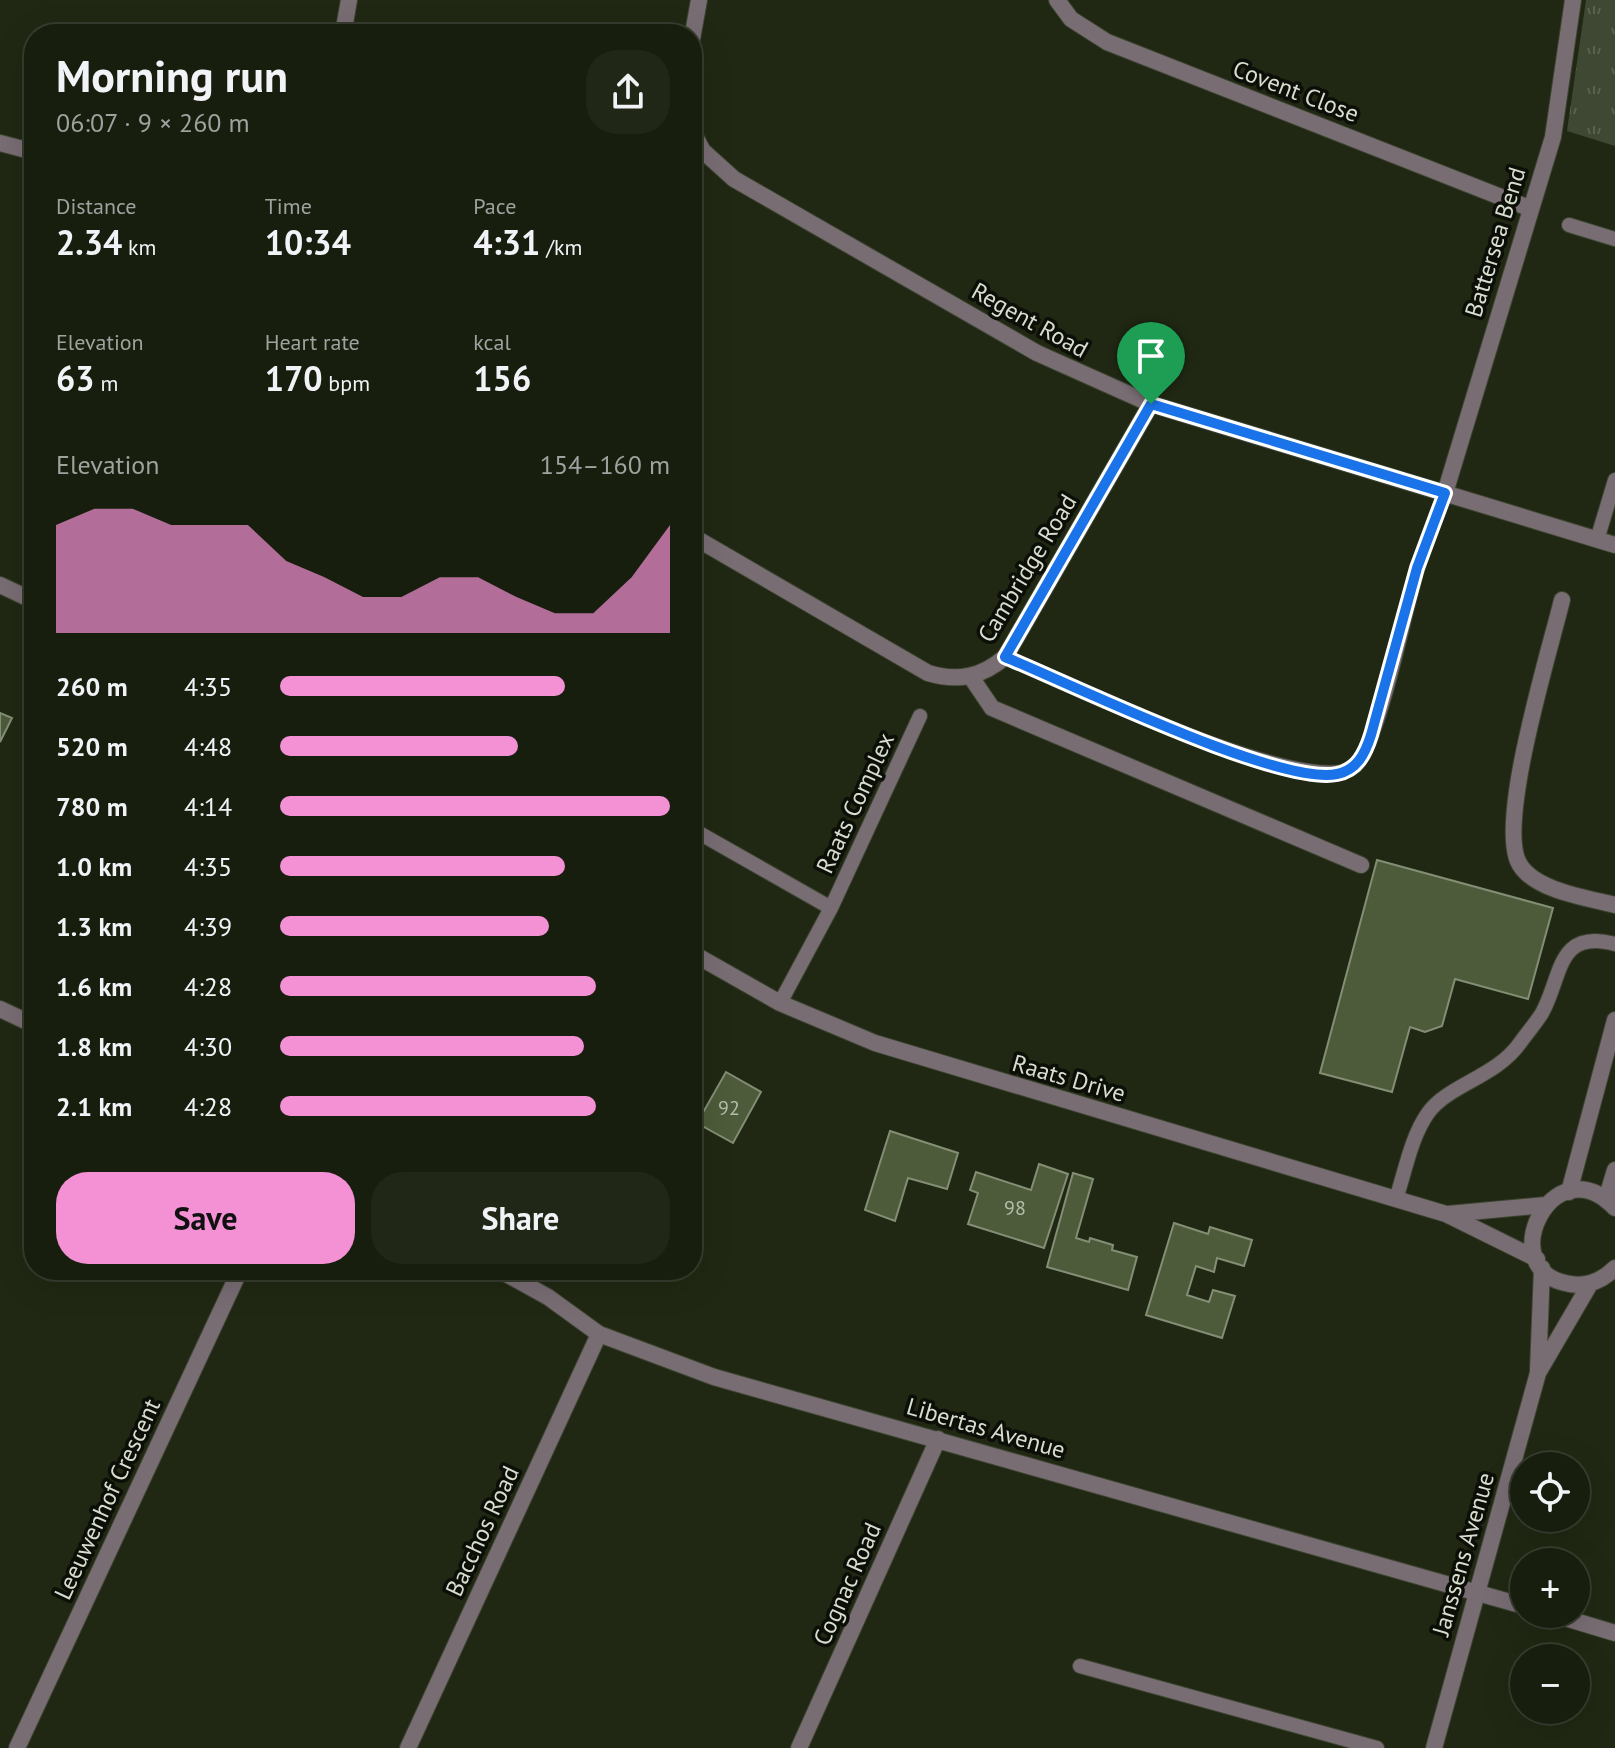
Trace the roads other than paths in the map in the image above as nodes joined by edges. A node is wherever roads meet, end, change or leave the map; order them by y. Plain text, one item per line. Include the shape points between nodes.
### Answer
1 (349, 0) edge
2 (699, 0) edge
3 (1057, 0) edge
4 (1573, 0) edge
5 (345, 24) edge
6 (695, 24) edge
7 (0, 143) edge
8 (702, 145) edge
9 (24, 149) edge
10 (1529, 208) junction
11 (1569, 225) dead end
12 (1615, 239) edge
13 (1151, 404) junction
14 (1615, 480) edge
15 (1445, 493) junction
16 (1597, 540) junction
17 (702, 542) edge
18 (1615, 545) edge
19 (0, 585) edge
20 (24, 596) edge
21 (1562, 600) dead end
22 (1005, 657) junction
23 (971, 677) junction
24 (920, 716) dead end
25 (702, 835) edge
26 (1361, 865) dead end
27 (1615, 905) edge
28 (831, 908) junction
29 (1615, 944) edge
30 (702, 959) edge
31 (780, 1003) junction
32 (0, 1009) edge
33 (24, 1020) edge
34 (1615, 1020) edge
35 (1615, 1170) edge
36 (1569, 1192) junction
37 (1396, 1199) junction
38 (1611, 1204) edge
39 (1546, 1205) junction
40 (1446, 1214) junction
41 (1539, 1263) junction
42 (1615, 1268) edge
43 (235, 1280) edge
44 (517, 1280) edge
45 (1601, 1282) edge
46 (599, 1334) junction
47 (1538, 1373) junction
48 (938, 1439) junction
49 (1476, 1592) junction
50 (1510, 1602) edge
51 (1590, 1625) edge
52 (1615, 1633) edge
53 (1080, 1666) dead end
54 (17, 1748) edge
55 (408, 1748) edge
56 (799, 1748) edge
57 (1377, 1748) edge
58 (1434, 1748) edge

1 - 5 street
2 - 6 street
3 - 10 street, Covent Close via 1071,19 1107,42
4 - 10 street, Battersea Bend via 1553,137
7 - 9 street
8 - 13 street, Regent Road via 717,167 752,190 1037,353
10 - 15 street, Battersea Bend
11 - 12 lane
13 - 15 street, Regent Road
13 - 22 street, Cambridge Road
14 - 16 lane
15 - 16 street, Regent Road
15 - 22 lane via 1417,568 1371,735 1356,766 1347,771 1311,774 1249,759
16 - 18 street, Regent Road
17 - 23 street via 928,673
19 - 20 street
21 - 27 street via 1517,790 1514,849 1531,877
22 - 23 street, Cambridge Road
23 - 26 street via 992,708
24 - 28 lane, Raats Complex
25 - 28 lane, Raats Complex
28 - 31 lane, Raats Complex
29 - 37 lane via 1587,941 1569,951 1542,1012 1516,1048 1497,1067 1429,1111
30 - 31 street, Raats Drive
31 - 37 street, Raats Drive via 922,1059
32 - 33 street
34 - 36 street
35 - 38 street
36 - 38 street via 1582,1191
36 - 39 street
37 - 40 street, Raats Drive
39 - 40 street, Raats Drive
39 - 41 street, Janssens Avenue via 1533,1230
40 - 41 street, Raats Drive
41 - 45 street, Raats Drive via 1564,1283
41 - 47 street, Janssens Avenue
42 - 45 street
43 - 54 street, Leeuwenhof Crescent
44 - 46 street, Libertas Avenue
45 - 47 street, Janssens Avenue
46 - 48 street, Libertas Avenue via 714,1377
46 - 55 street, Bacchos Road
47 - 49 street, Janssens Avenue
48 - 49 street, Libertas Avenue
48 - 56 street, Cognac Road
49 - 50 street, Libertas Avenue
49 - 58 street, Janssens Avenue
51 - 52 street
53 - 57 lane

